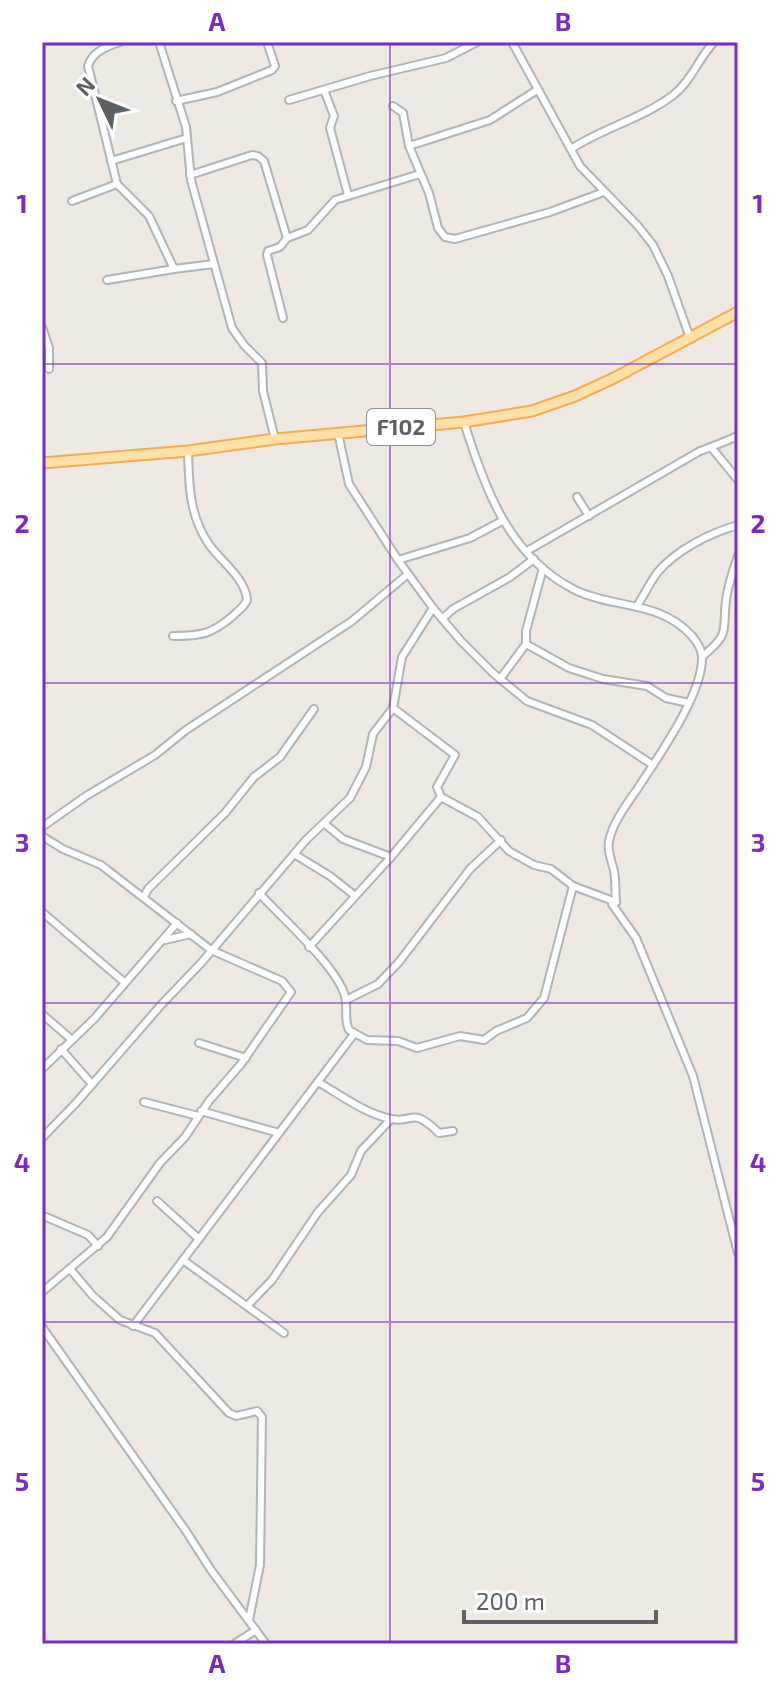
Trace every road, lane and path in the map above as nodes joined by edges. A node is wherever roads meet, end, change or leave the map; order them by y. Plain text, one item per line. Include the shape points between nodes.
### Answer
1 (120, 42) edge
2 (159, 42) edge
3 (267, 42) edge
4 (477, 42) edge
5 (512, 42) edge
6 (714, 42) edge
7 (463, 45) edge
8 (324, 90) junction
9 (537, 90) junction
10 (289, 100) dead end
11 (176, 101) junction
12 (393, 106) dead end
13 (187, 138) junction
14 (409, 146) junction
15 (571, 149) junction
16 (111, 161) junction
17 (420, 174) junction
18 (190, 175) junction
19 (117, 184) junction
20 (604, 192) junction
21 (348, 195) junction
22 (72, 201) dead end
23 (287, 238) junction
24 (214, 264) junction
25 (174, 269) junction
26 (107, 280) dead end
27 (737, 315) edge
28 (283, 318) dead end
29 (42, 327) edge
30 (690, 338) junction
31 (49, 369) dead end
32 (464, 422) junction
33 (338, 433) junction
34 (738, 436) edge
35 (275, 439) junction
36 (711, 447) junction
37 (188, 451) junction
38 (42, 463) edge
39 (738, 480) edge
40 (577, 497) dead end
41 (589, 516) junction
42 (502, 521) junction
43 (738, 525) edge
44 (527, 551) junction
45 (738, 556) edge
46 (534, 559) junction
47 (398, 560) junction
48 (543, 568) junction
49 (408, 574) junction
50 (637, 606) junction
51 (433, 608) junction
52 (442, 619) junction
53 (173, 636) dead end
54 (526, 644) junction
55 (703, 656) junction
56 (500, 679) junction
57 (689, 703) junction
58 (393, 708) junction
59 (314, 709) dead end
60 (653, 765) junction
61 (441, 797) junction
62 (325, 824) junction
63 (42, 827) edge
64 (42, 836) edge
65 (501, 840) junction
66 (294, 854) junction
67 (391, 857) junction
68 (573, 886) junction
69 (259, 893) junction
70 (354, 895) junction
71 (144, 897) junction
72 (616, 902) junction
73 (42, 912) edge
74 (177, 923) junction
75 (191, 934) junction
76 (162, 941) junction
77 (309, 947) junction
78 (211, 950) junction
79 (124, 982) junction
80 (346, 1000) junction
81 (42, 1014) edge
82 (354, 1034) junction
83 (72, 1040) junction
84 (199, 1043) dead end
85 (61, 1049) junction
86 (246, 1058) junction
87 (42, 1069) edge
88 (318, 1082) junction
89 (91, 1083) junction
90 (144, 1102) dead end
91 (200, 1114) junction
92 (390, 1120) junction
93 (453, 1131) dead end
94 (279, 1133) junction
95 (42, 1138) edge
96 (157, 1201) dead end
97 (46, 1217) dead end
98 (199, 1239) junction
99 (98, 1246) junction
100 (738, 1253) edge
101 (183, 1260) junction
102 (70, 1269) junction
103 (42, 1292) edge
104 (248, 1305) junction
105 (133, 1326) junction
106 (42, 1327) edge
107 (284, 1333) dead end
108 (249, 1620) junction
109 (256, 1630) junction
110 (234, 1644) edge
111 (266, 1644) edge

1 - 16 street via 91,57 88,66
2 - 11 street
3 - 11 street via 272,70 217,92
4 - 7 street
5 - 9 street
6 - 15 street via 673,95
7 - 8 street via 446,58
8 - 10 street
8 - 21 street
9 - 14 street via 490,120
9 - 15 street
11 - 13 street
12 - 14 street via 403,113
13 - 16 street
13 - 18 street
14 - 17 street
15 - 20 street
16 - 19 street
17 - 20 street via 441,234 455,239
17 - 21 street
18 - 23 street via 258,156
18 - 24 street
19 - 22 street
19 - 25 street via 149,216
20 - 30 street via 653,245
21 - 23 street via 335,200 308,230
23 - 28 street via 266,253
24 - 25 street
24 - 35 street via 232,328 262,363
25 - 26 street
27 - 30 main road, F102
29 - 31 street
30 - 32 main road, F102 via 550,406
32 - 33 main road, F102
32 - 42 street
33 - 35 main road, F102
33 - 47 street via 349,484
34 - 36 street
35 - 37 main road, F102
36 - 39 street
36 - 41 street
37 - 38 main road, F102
37 - 53 street via 189,500 206,540 242,583 247,600 218,629
40 - 41 street
41 - 44 street
42 - 44 street
42 - 47 street via 470,538
43 - 50 street via 675,558 659,571
44 - 46 street
45 - 55 street via 725,631
46 - 48 street
46 - 52 street
47 - 49 street
48 - 50 street via 578,591
48 - 54 street
49 - 51 street
49 - 63 street via 352,621
50 - 55 street via 674,619
51 - 52 street
51 - 58 street via 402,657
52 - 56 street
54 - 56 street
54 - 57 street via 569,668 647,686
55 - 57 street
56 - 60 street via 538,707 592,725
57 - 60 street
58 - 61 street via 455,755 437,787
58 - 62 street via 373,734 357,786
59 - 71 street via 280,757 254,777
60 - 72 street via 611,837
61 - 65 street via 469,810
61 - 67 street
62 - 66 street
62 - 67 street via 343,839
64 - 71 street via 101,865
65 - 68 street via 509,851 551,869
65 - 80 street via 470,869 378,984
66 - 69 street
66 - 70 street
67 - 70 street
68 - 72 street
68 - 82 street via 544,998 527,1018 484,1040 460,1036 420,1048
69 - 77 street
69 - 78 street
70 - 77 street
71 - 74 street
72 - 100 street via 615,912 636,938 693,1076
73 - 79 street
74 - 75 street
74 - 76 street
75 - 76 street
75 - 78 street
76 - 79 street
77 - 80 street
78 - 86 street via 282,981 291,992
78 - 89 street
79 - 83 street
80 - 82 street via 346,1024
81 - 83 street
82 - 88 street
83 - 85 street
84 - 86 street
85 - 87 street
85 - 89 street
86 - 91 street
88 - 92 street
88 - 94 street
89 - 95 street
90 - 91 street
91 - 94 street
91 - 99 street
92 - 93 street via 424,1118 439,1133
92 - 104 street via 361,1151 351,1175
94 - 98 street
96 - 98 street
97 - 99 street via 88,1235
98 - 101 street
99 - 102 street
101 - 104 street
101 - 105 street
102 - 103 street
102 - 105 street via 93,1296
104 - 107 street
105 - 108 street via 155,1333 229,1413 257,1411 262,1417 260,1565
106 - 108 street
108 - 109 street
109 - 110 street
109 - 111 street

